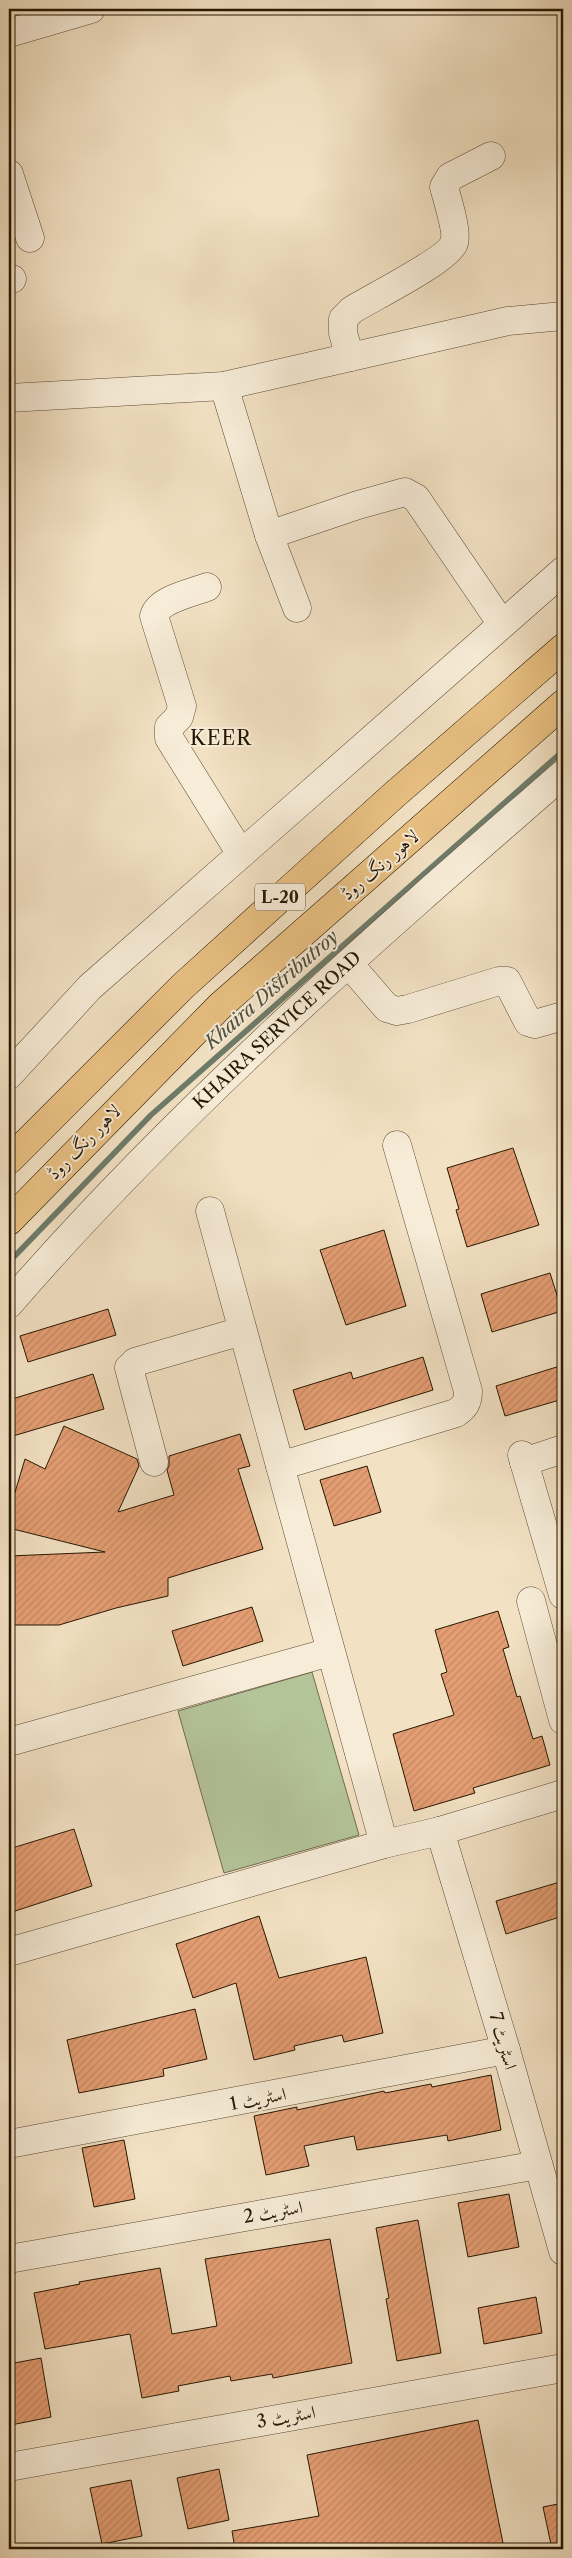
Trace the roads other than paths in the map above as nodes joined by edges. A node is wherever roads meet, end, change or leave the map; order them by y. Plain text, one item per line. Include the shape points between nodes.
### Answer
1 (91, 9) edge
2 (9, 33) edge
3 (491, 156) dead end
4 (9, 174) edge
5 (30, 238) dead end
6 (563, 316) edge
7 (350, 358) junction
8 (224, 386) junction
9 (9, 398) edge
10 (269, 535) junction
11 (563, 571) edge
12 (207, 587) dead end
13 (297, 608) dead end
14 (502, 624) junction
15 (563, 648) edge
16 (563, 704) edge
17 (561, 780) edge
18 (241, 854) junction
19 (349, 964) junction
20 (563, 1016) edge
21 (9, 1075) edge
22 (397, 1145) dead end
23 (9, 1160) edge
24 (210, 1211) dead end
25 (9, 1221) edge
26 (9, 1304) edge
27 (242, 1331) junction
28 (563, 1449) edge
29 (154, 1462) dead end
30 (280, 1466) junction
31 (563, 1595) edge
32 (531, 1601) dead end
33 (330, 1652) junction
34 (563, 1720) edge
35 (9, 1742) edge
36 (563, 1794) edge
37 (440, 1831) junction
38 (384, 1844) junction
39 (9, 1952) edge
40 (506, 2050) junction
41 (9, 2144) edge
42 (538, 2165) junction
43 (563, 2251) edge
44 (9, 2259) edge
45 (563, 2368) edge
46 (9, 2467) edge

1 - 2 street
3 - 7 street via 450,177 444,187 454,243 443,257 352,310 343,319 342,333
4 - 5 street
6 - 7 street via 508,321
7 - 8 street
8 - 9 street
8 - 10 street
10 - 13 street
10 - 14 street via 358,504 405,492 416,498
11 - 14 street
12 - 18 street via 162,604 154,616 182,706 179,717 169,727 169,738
14 - 18 street
15 - 23 highway, L-20 via 183,986
16 - 25 highway, لاہور رنگ روڈ / L-20 via 220,1006
17 - 19 street, KHAIRA SERVICE ROAD
18 - 21 street via 90,987
19 - 20 street via 387,1008 397,1011 499,980 512,986 528,1022 535,1024
19 - 26 street, KHAIRA SERVICE ROAD via 173,1127
22 - 30 street via 468,1400 456,1413
24 - 27 street
27 - 29 street via 135,1362 129,1368
27 - 30 street
28 - 31 street via 523,1458
30 - 33 street
32 - 34 street
33 - 35 street
33 - 38 street
36 - 37 street
37 - 38 street
37 - 40 street, اسٹریٹ 7
38 - 39 street
40 - 41 street, اسٹریٹ 1
40 - 42 street, اسٹریٹ 7
42 - 43 street, اسٹریٹ 7
42 - 44 street, اسٹریٹ 2
45 - 46 street, اسٹریٹ 3

